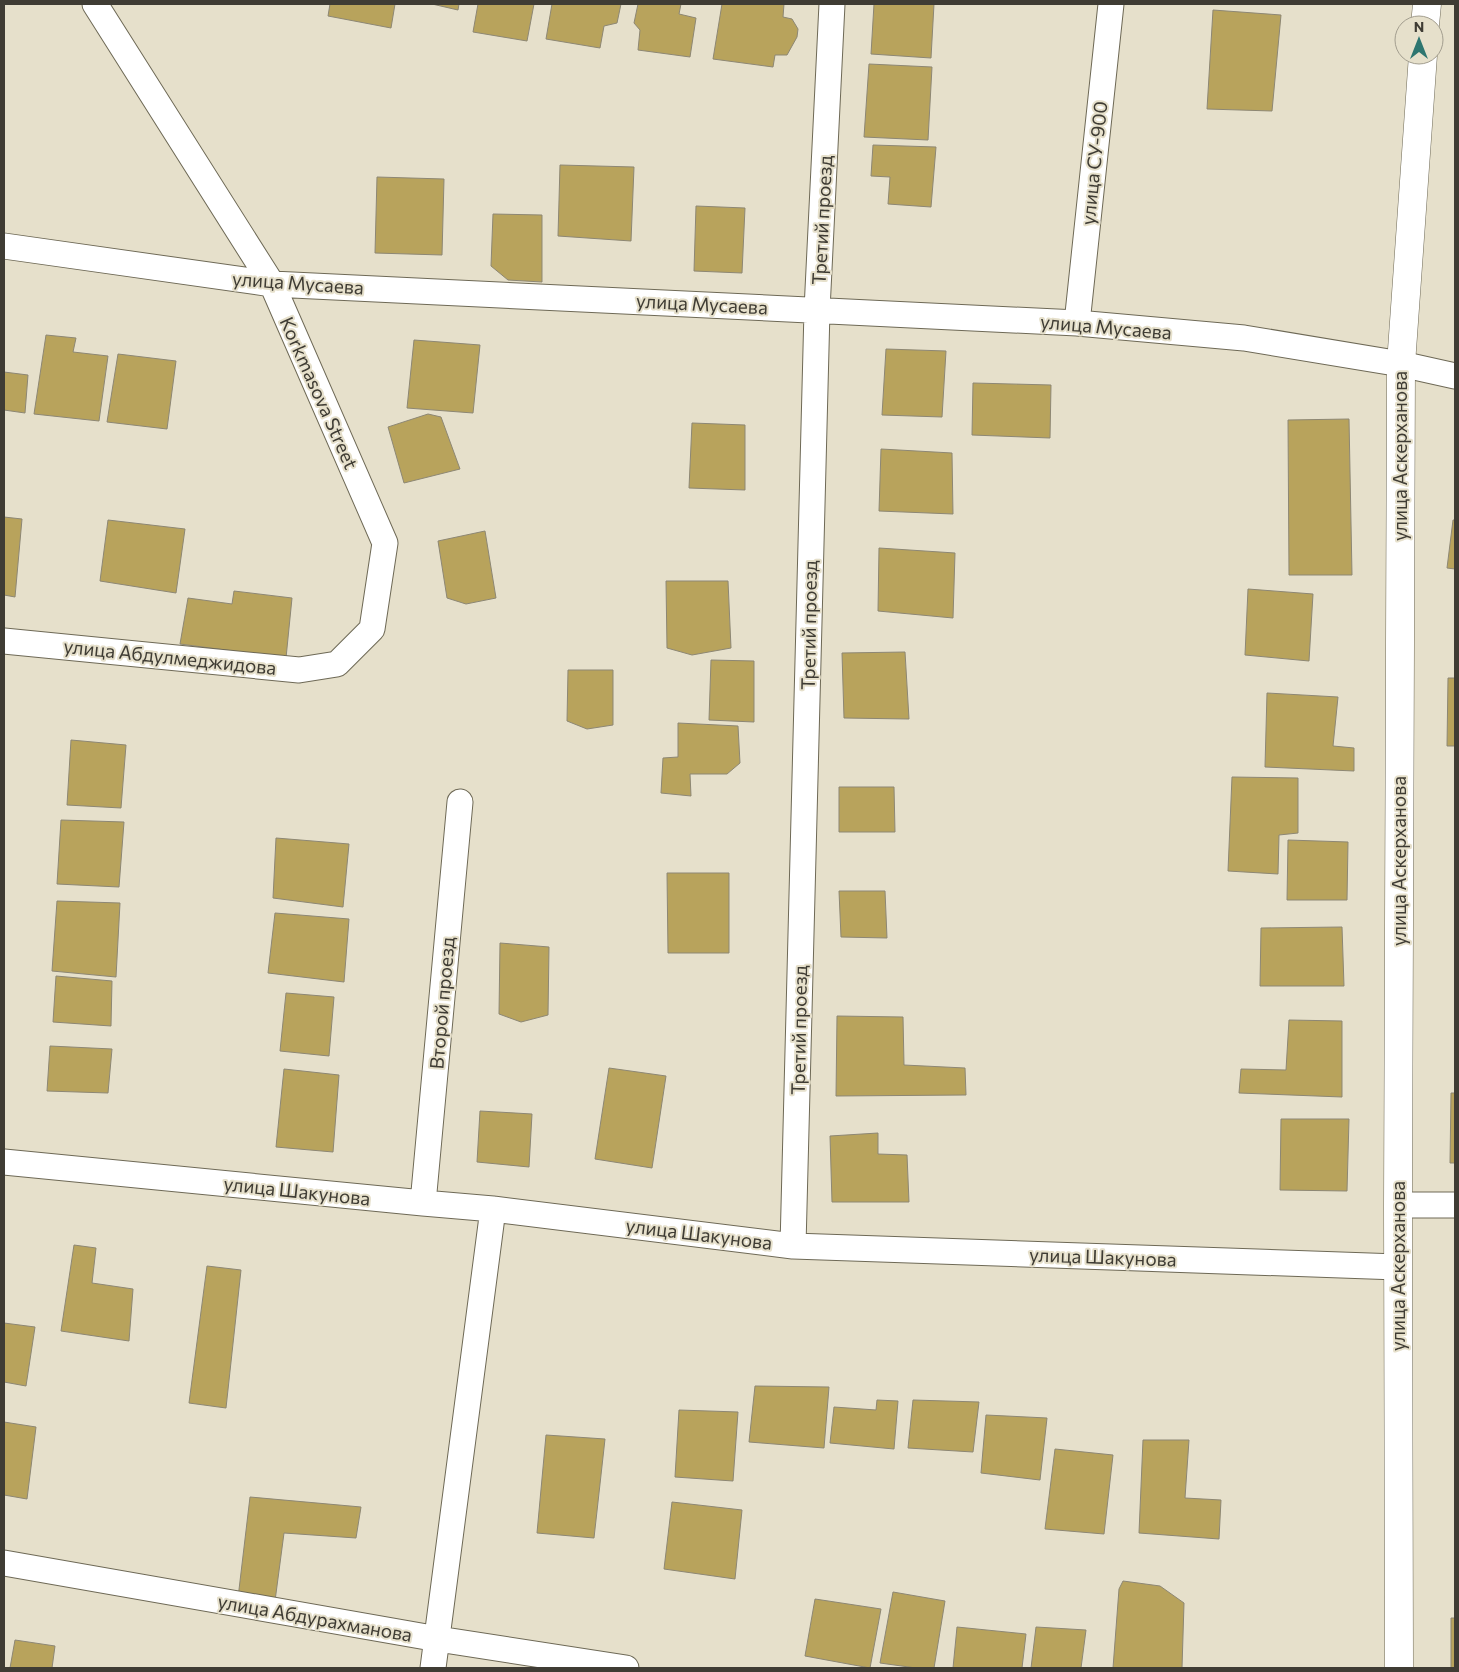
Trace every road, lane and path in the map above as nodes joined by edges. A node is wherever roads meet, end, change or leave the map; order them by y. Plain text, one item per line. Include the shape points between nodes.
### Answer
1 (95, 4) edge
2 (832, 4) edge
3 (1112, 4) edge
4 (1422, 65) edge
5 (4, 246) edge
6 (272, 284) junction
7 (818, 310) junction
8 (1077, 323) junction
9 (1400, 364) junction
10 (1455, 376) edge
11 (4, 641) edge
12 (337, 664) joint
13 (460, 802) dead end
14 (4, 1162) edge
15 (423, 1203) junction
16 (1398, 1205) junction
17 (1455, 1205) edge
18 (493, 1209) junction
19 (793, 1246) junction
20 (1398, 1266) junction
21 (4, 1563) edge
22 (438, 1639) junction
23 (433, 1668) edge
24 (626, 1668) edge
25 (1399, 1668) edge

1 - 6 street, Korkmasova Street
2 - 7 street, Третий проезд
3 - 8 street, улица СУ-900
4 - 9 street, улица Аскерханова
5 - 6 street, улица Мусаева
6 - 7 street, улица Мусаева
6 - 12 street, Korkmasova Street via 385,543 372,629
7 - 8 street, улица Мусаева
7 - 19 street, Третий проезд
8 - 9 street, улица Мусаева via 1244,338
9 - 10 street, улица Мусаева
9 - 16 street, улица Аскерханова
11 - 12 street, улица Абдулмеджидова via 299,670
13 - 15 street, Второй проезд
14 - 15 street, улица Шакунова
15 - 18 street, улица Шакунова
16 - 17 street
16 - 20 street, улица Аскерханова
18 - 19 street, улица Шакунова
18 - 22 street
19 - 20 street, улица Шакунова
20 - 25 street, улица Аскерханова
21 - 22 street, улица Абдурахманова
22 - 23 street
22 - 24 street, улица Абдурахманова

